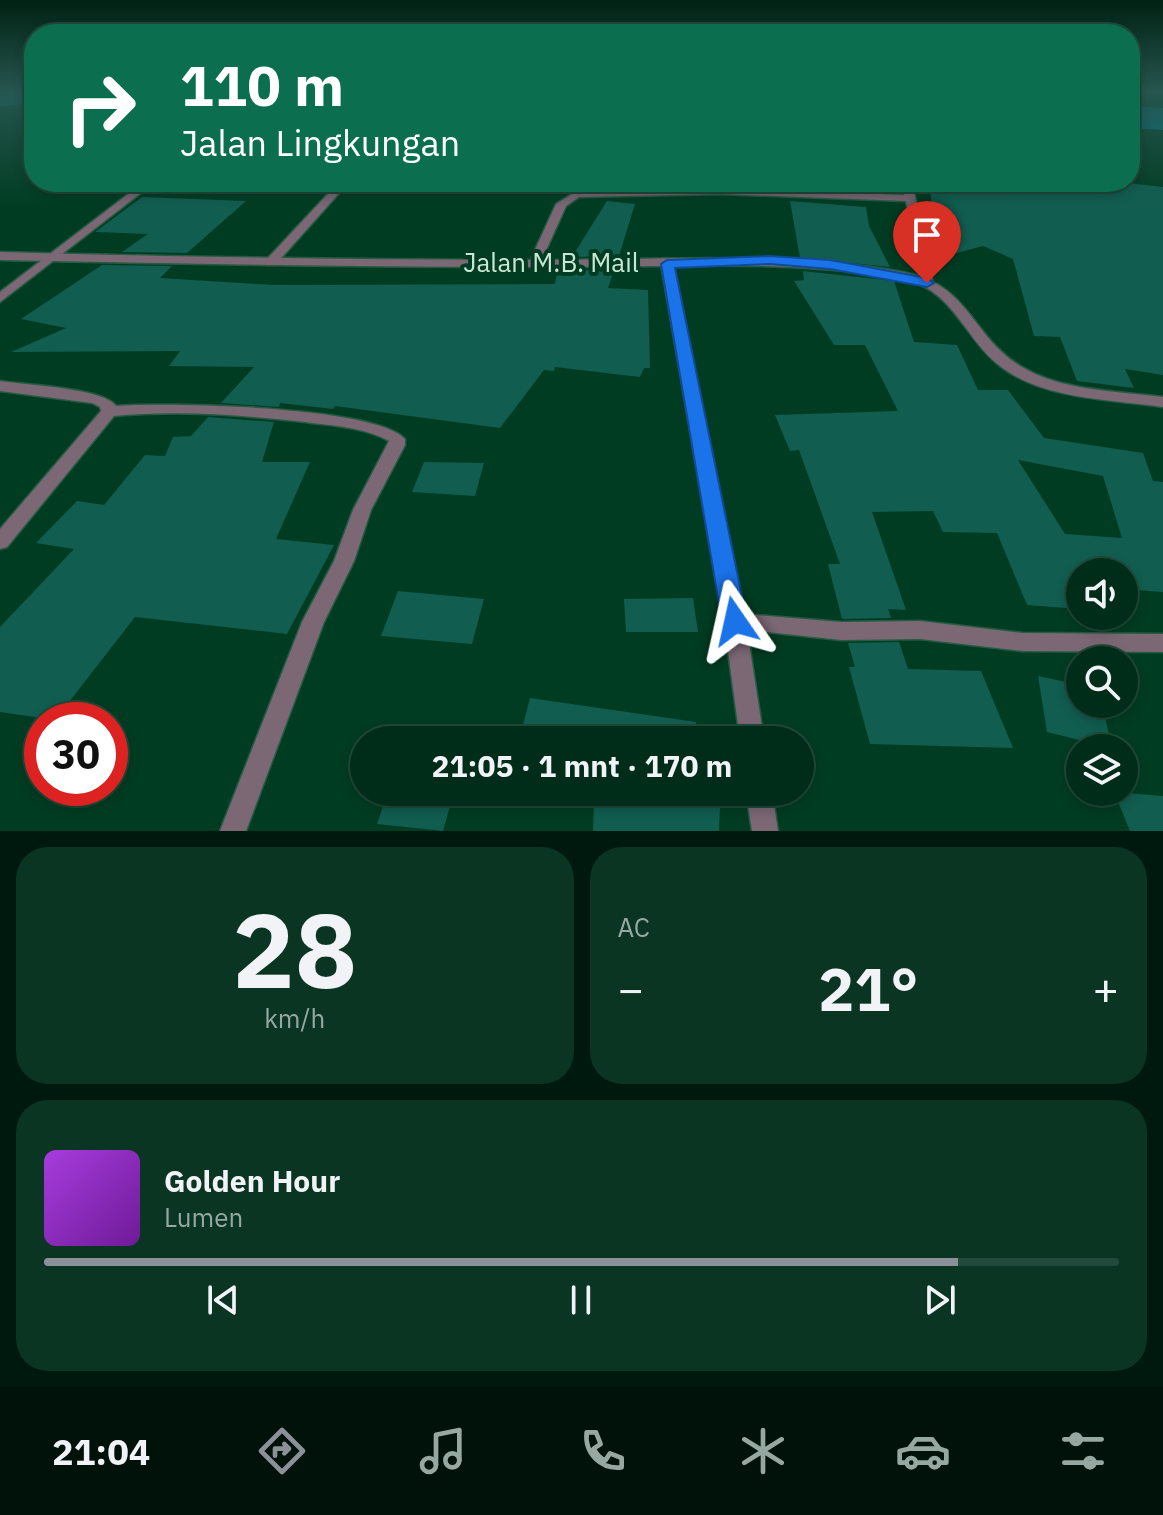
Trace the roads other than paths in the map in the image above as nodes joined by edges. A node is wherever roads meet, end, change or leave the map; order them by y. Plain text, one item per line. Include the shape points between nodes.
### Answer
1 (137, 192) edge
2 (335, 192) edge
3 (673, 192) edge
4 (748, 192) edge
5 (908, 192) edge
6 (909, 198) junction
7 (0, 256) edge
8 (49, 258) junction
9 (271, 262) junction
10 (535, 263) junction
11 (667, 264) junction
12 (927, 283) junction
13 (0, 298) edge
14 (0, 386) edge
15 (1163, 402) edge
16 (109, 412) junction
17 (0, 542) edge
18 (735, 621) junction
19 (1163, 643) edge
20 (750, 726) edge
21 (761, 806) edge
22 (233, 831) edge
23 (765, 831) edge

1 - 8 street
2 - 9 street
3 - 10 street via 577,194 561,204
4 - 6 street
5 - 6 street
6 - 12 street
7 - 8 street, Jalan M.B. Mail
8 - 9 street, Jalan M.B. Mail
8 - 13 street
9 - 10 street, Jalan M.B. Mail
10 - 11 street, Jalan M.B. Mail
11 - 12 street via 830,264
11 - 18 street, Jalan M.B. Mail
12 - 15 street via 948,295 1014,370 1046,382
14 - 16 street via 96,399 108,405
16 - 17 street
16 - 22 street via 161,408 331,420 385,430 397,439 313,622
18 - 19 street via 841,631 920,630 1023,642
18 - 20 street, Jalan M.B. Mail
21 - 23 street

